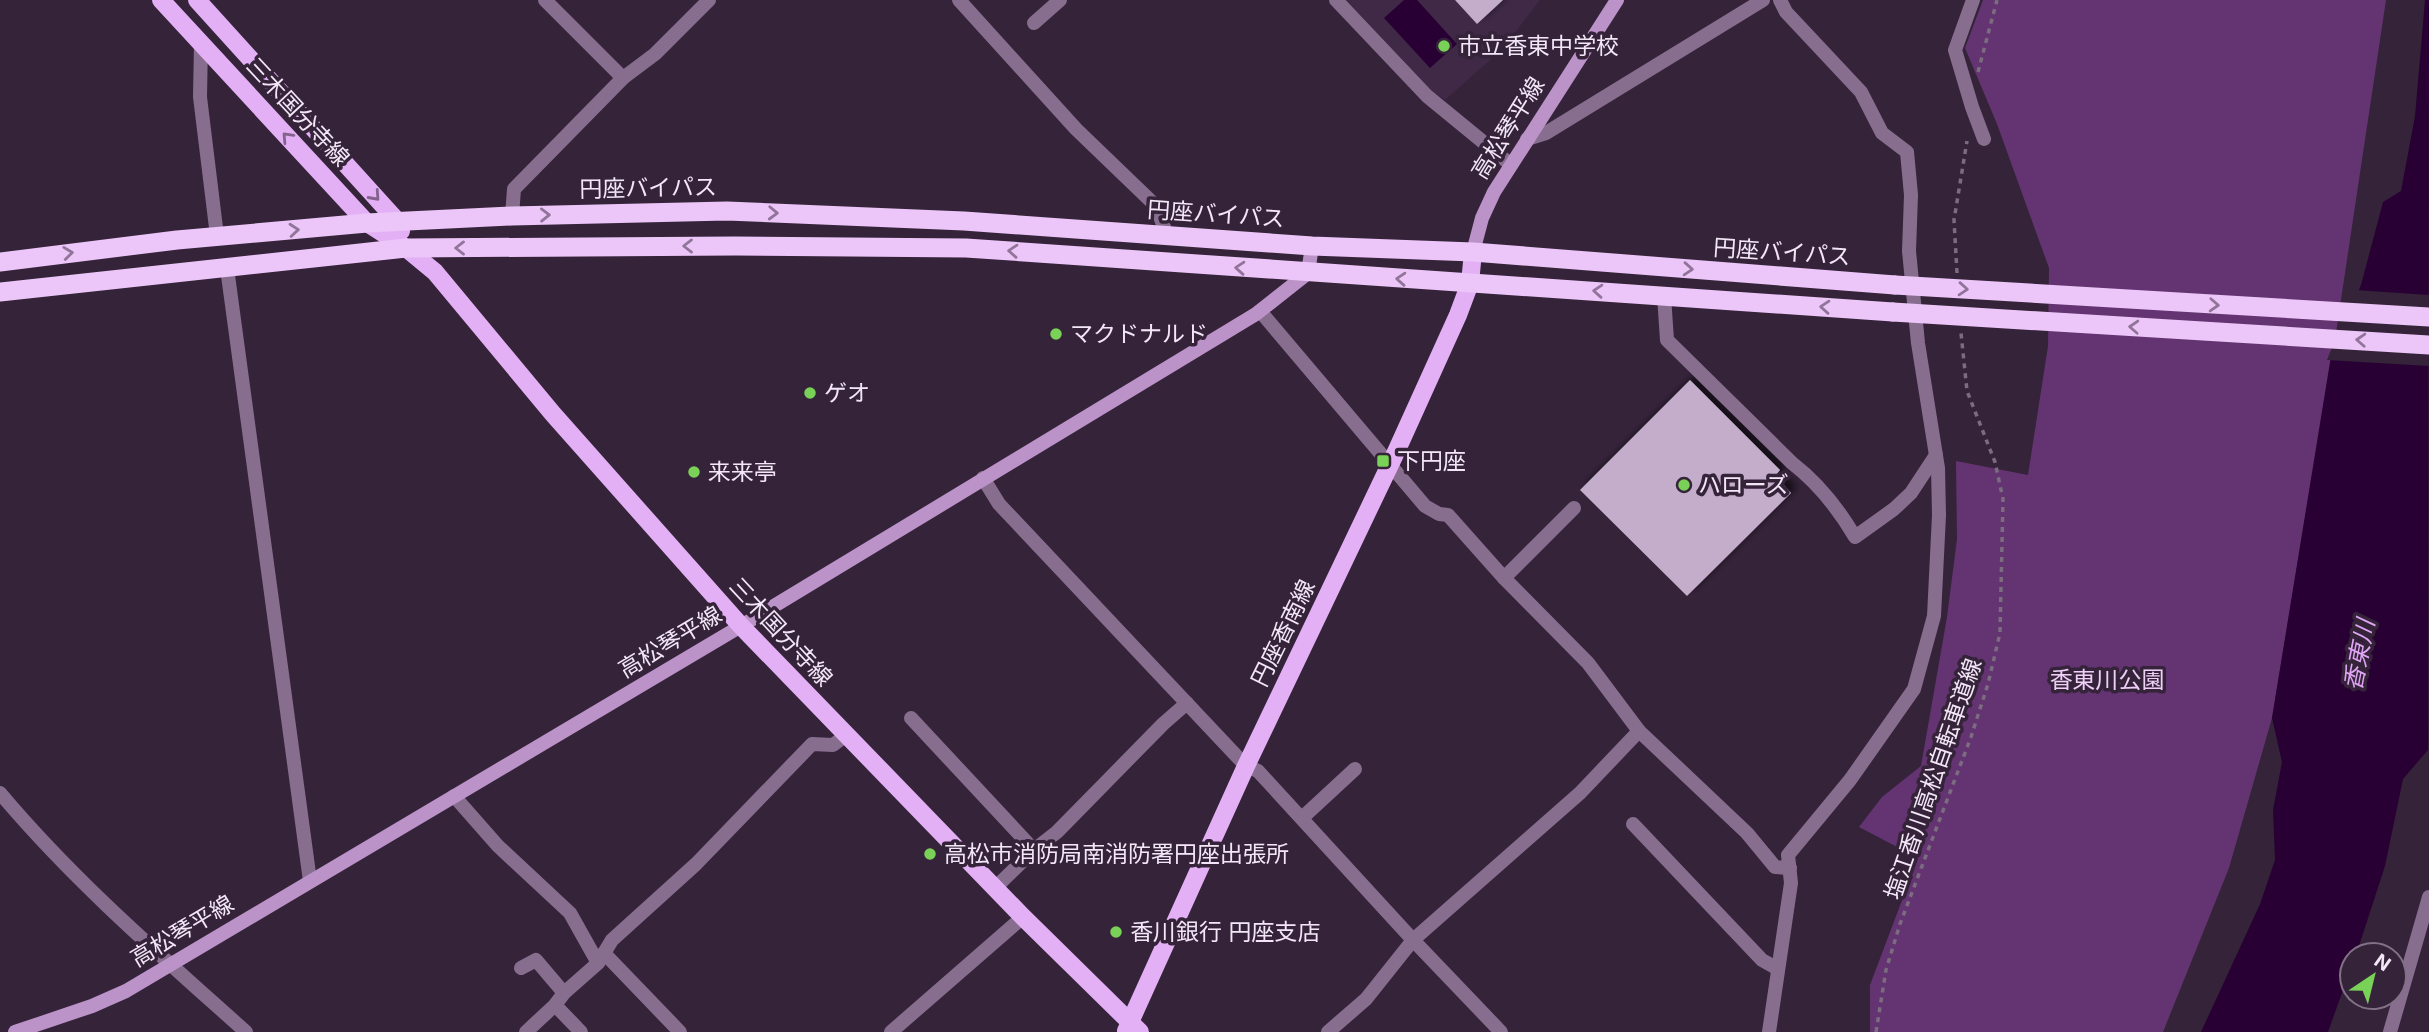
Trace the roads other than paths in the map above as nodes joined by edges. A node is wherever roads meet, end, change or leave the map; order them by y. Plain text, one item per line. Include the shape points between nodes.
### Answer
1 (161, 0) edge
2 (197, 0) edge
3 (545, 0) edge
4 (709, 0) edge
5 (959, 0) edge
6 (1060, 0) edge
7 (1336, 0) edge
8 (1617, 0) edge
9 (1763, 0) edge
10 (1780, 0) edge
11 (1973, 0) edge
12 (1034, 23) dead end
13 (201, 43) junction
14 (623, 78) junction
15 (1984, 138) dead end
16 (1527, 139) junction
17 (1510, 164) junction
18 (512, 216) junction
19 (367, 223) junction
20 (399, 223) junction
21 (216, 236) junction
22 (1167, 236) junction
23 (1312, 246) junction
24 (406, 248) junction
25 (1473, 252) junction
26 (0, 262) edge
27 (226, 268) junction
28 (1308, 273) junction
29 (1469, 283) junction
30 (0, 292) edge
31 (1664, 296) junction
32 (1260, 311) junction
33 (2429, 317) edge
34 (2429, 345) edge
35 (1936, 455) junction
36 (1391, 464) junction
37 (983, 478) junction
38 (1574, 508) dead end
39 (1504, 578) junction
40 (741, 626) junction
41 (1187, 703) junction
42 (911, 718) dead end
43 (1639, 731) junction
44 (845, 736) junction
45 (1246, 766) junction
46 (1355, 769) dead end
47 (0, 793) edge
48 (454, 796) junction
49 (1302, 818) junction
50 (1633, 824) dead end
51 (1034, 850) junction
52 (1790, 868) junction
53 (310, 881) junction
54 (995, 888) junction
55 (2429, 897) edge
56 (1023, 918) junction
57 (1413, 940) junction
58 (601, 958) junction
59 (170, 964) junction
60 (522, 968) dead end
61 (1778, 969) junction
62 (559, 999) junction
63 (1132, 1029) edge
64 (15, 1032) edge
65 (246, 1032) edge
66 (526, 1032) edge
67 (581, 1032) edge
68 (680, 1032) edge
69 (891, 1032) edge
70 (1328, 1032) edge
71 (1501, 1032) edge
72 (1769, 1032) edge
73 (2390, 1032) edge

1 - 13 main road, 三木国分寺線
2 -> 20 main road, 三木国分寺線
3 - 14 street
4 - 14 street
5 - 22 street via 1076,129 1156,206
6 - 12 street
7 - 17 street via 1427,96
8 - 16 main road, 高松琴平線
9 - 16 street via 1546,133
10 - 35 street via 1861,92 1882,133 1907,152 1910,264
11 - 15 street via 1955,50
19 -> 13 main road, 三木国分寺線
13 - 21 street via 200,97
14 - 18 street via 514,189
16 - 17 main road, 高松琴平線
17 - 25 main road, 高松琴平線 via 1482,218
18 - 20 highway, 円座バイパス
18 -> 22 highway, 円座バイパス via 727,211
19 - 20 highway, 円座バイパス
21 -> 19 highway, 円座バイパス
19 - 24 main road, 三木国分寺線
20 - 24 main road, 三木国分寺線
26 -> 21 highway, 円座バイパス
22 - 23 highway, 円座バイパス
23 - 25 highway, 円座バイパス
23 - 28 main road
24 - 27 highway
28 -> 24 highway via 966,248
24 - 40 main road, 三木国分寺線 via 435,272 553,414
25 - 29 main road, 円座香南線
25 -> 33 highway, 円座バイパス, bridge via 1895,285
27 - 30 highway
27 - 53 street
29 -> 28 highway
28 - 32 main road, 高松琴平線
31 -> 29 highway
29 - 36 main road, 円座香南線
34 -> 31 highway, bridge
31 - 35 street via 1667,340 1812,479 1855,537 1911,493
32 - 36 street
32 - 37 main road, 高松琴平線
35 - 52 street via 1939,515 1934,616 1914,689 1850,780 1788,855
36 - 39 street via 1425,506 1448,515
36 - 45 main road, 円座香南線
37 - 40 main road, 高松琴平線
37 - 41 street via 999,504
38 - 39 street
39 - 43 street via 1588,663
40 - 44 main road, 三木国分寺線
40 - 48 main road, 高松琴平線
41 - 45 street
41 - 51 street
42 - 51 street
43 - 52 street via 1747,832 1775,867
43 - 57 street via 1580,793
44 - 54 main road, 三木国分寺線
44 - 58 street via 833,745 812,744 696,864 612,940
45 - 49 street via 1258,771
45 - 63 main road, 円座香南線
46 - 49 street
47 - 59 street via 73,874
48 - 53 main road, 高松琴平線
48 - 58 street via 498,846 570,913
49 - 57 street
50 - 61 street via 1762,960
51 - 54 street
52 - 61 street
53 - 59 main road, 高松琴平線
54 - 56 main road, 三木国分寺線
55 - 73 street
56 - 63 main road, 三木国分寺線
56 - 69 street
57 - 70 street via 1366,999
57 - 71 street
58 - 62 street
58 - 68 street
59 - 64 main road, 高松琴平線 via 92,1006
59 - 65 street
60 - 62 street via 536,960
61 - 72 street
62 - 66 street
62 - 67 street

